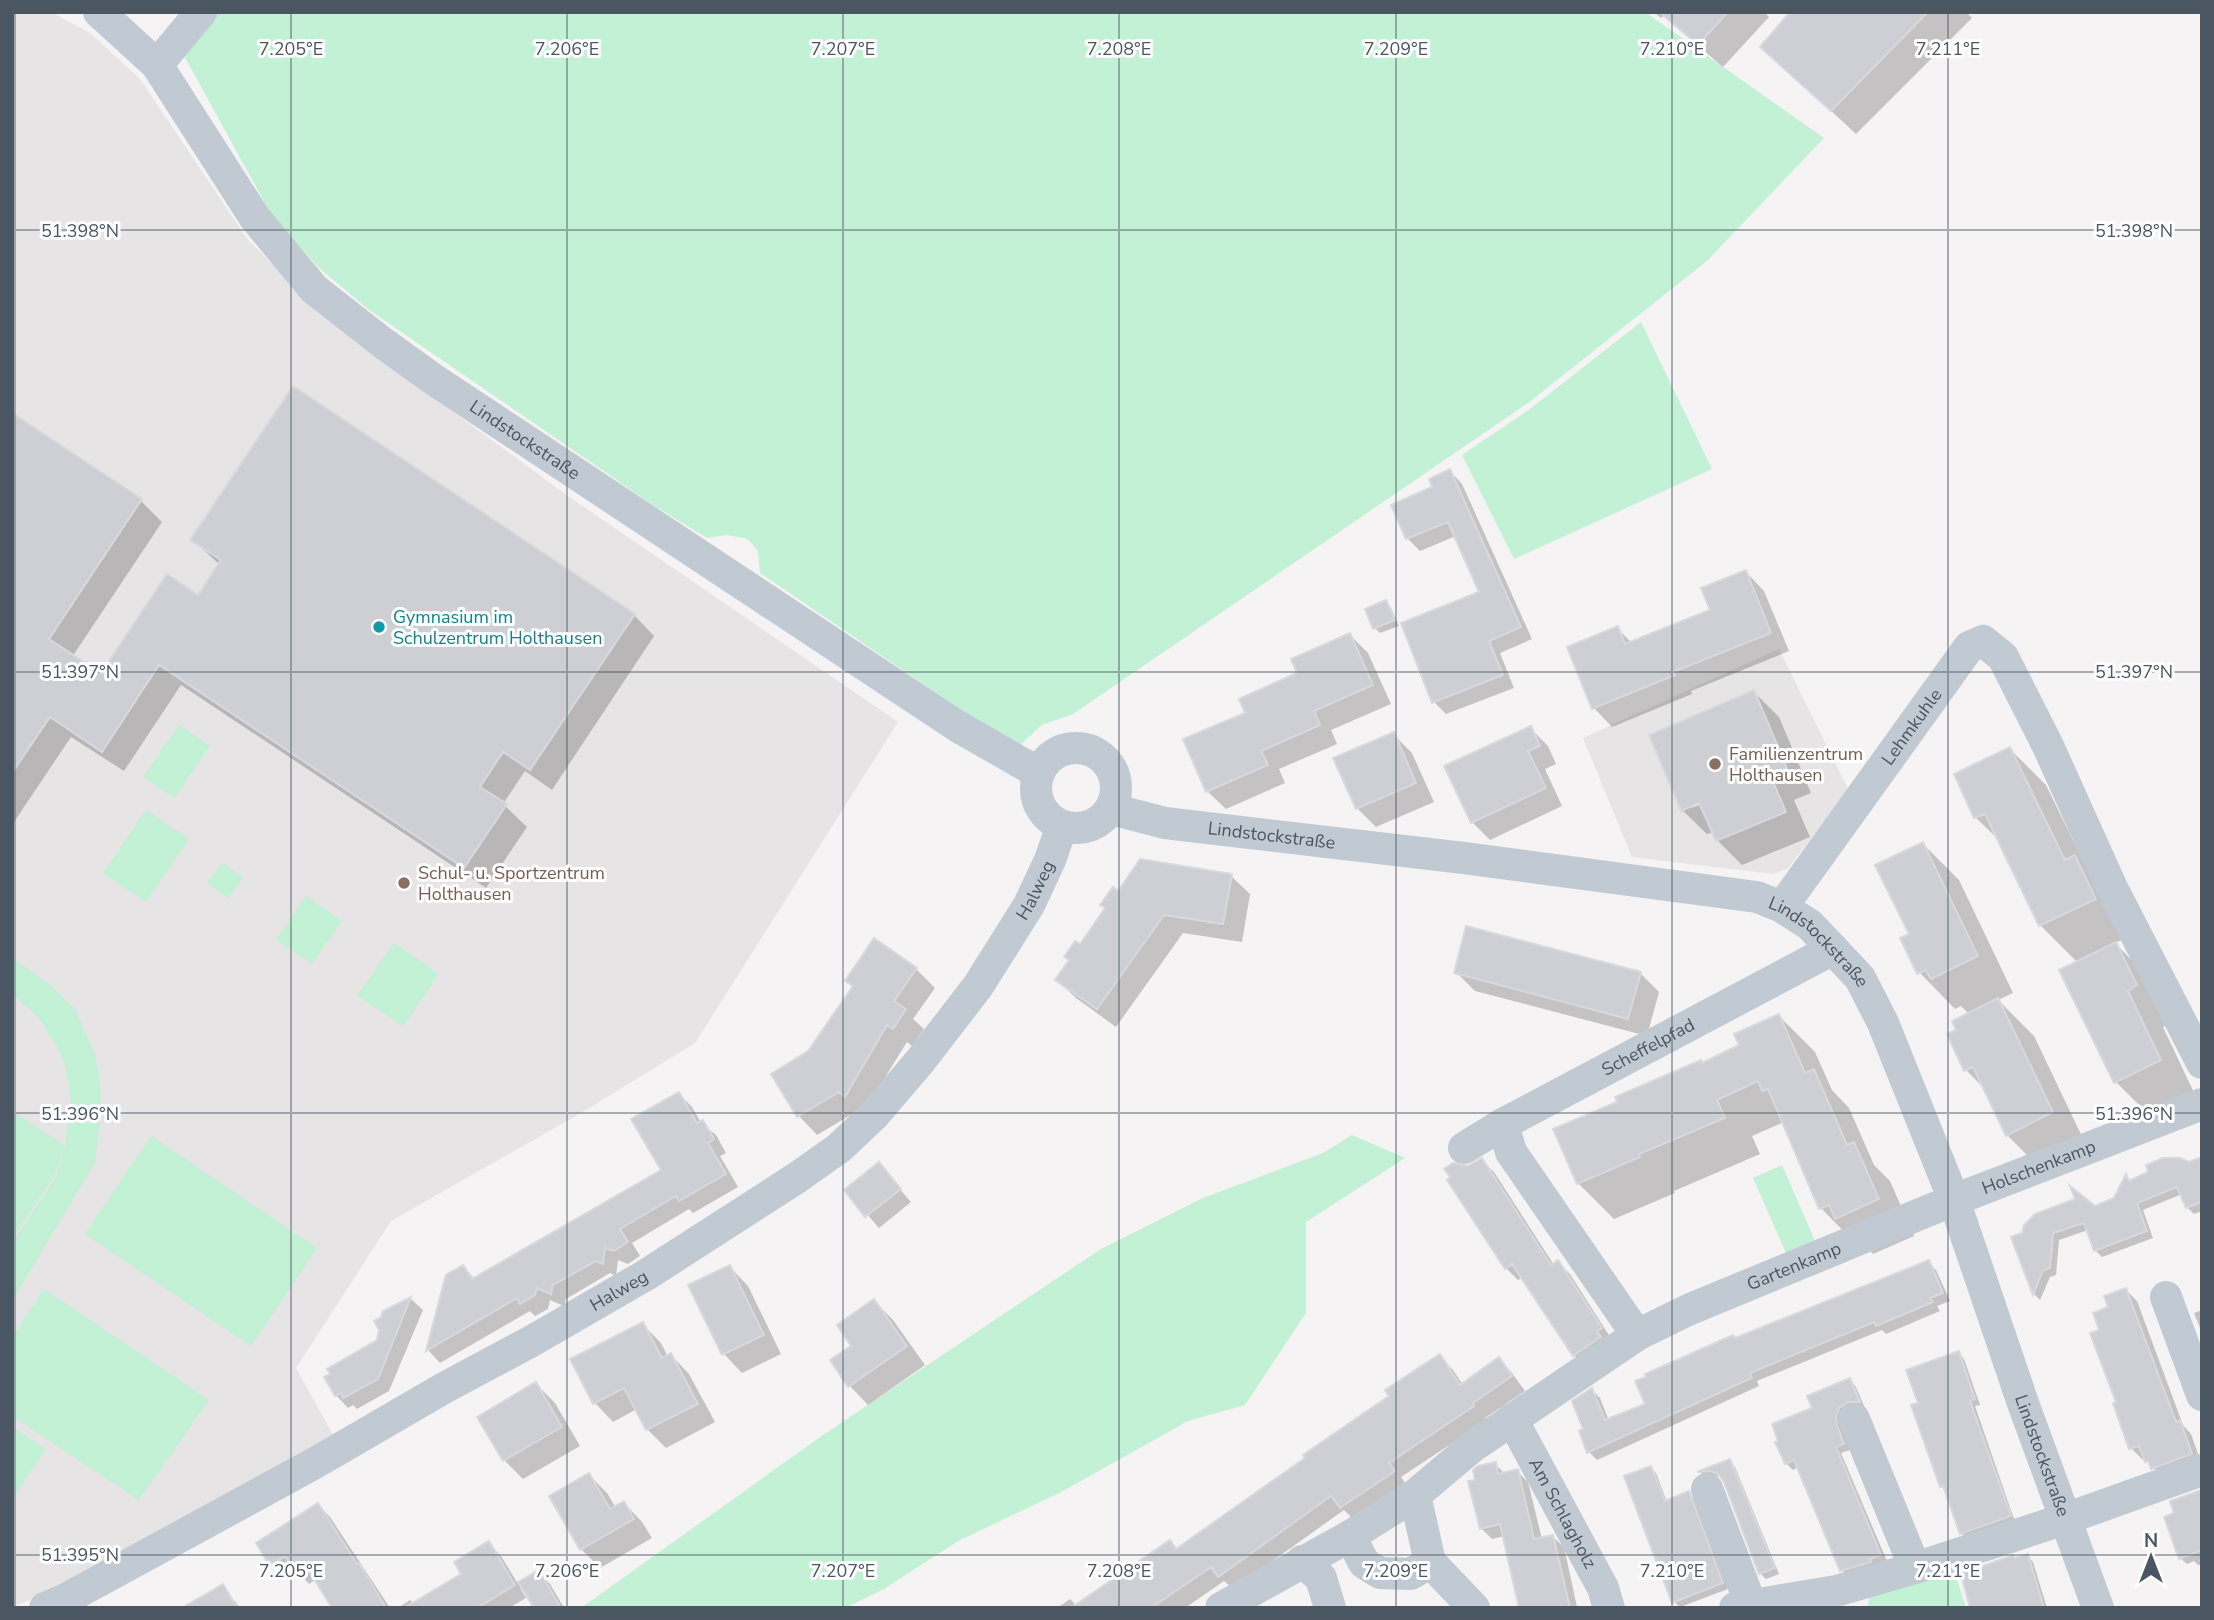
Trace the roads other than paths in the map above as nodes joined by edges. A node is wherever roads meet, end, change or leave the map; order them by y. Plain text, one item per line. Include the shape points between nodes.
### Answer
1 (99, 12) edge
2 (201, 12) edge
3 (157, 65) junction
4 (1039, 774) junction
5 (1111, 809) junction
6 (1062, 826) junction
7 (1782, 907) junction
8 (1833, 949) junction
9 (2202, 1063) edge
10 (2202, 1104) edge
11 (1503, 1124) junction
12 (1464, 1148) dead end
13 (1954, 1200) junction
14 (2166, 1297) dead end
15 (1637, 1335) junction
16 (2202, 1395) edge
17 (1512, 1419) junction
18 (1854, 1419) dead end
19 (2202, 1470) edge
20 (1707, 1489) dead end
21 (1415, 1494) junction
22 (2066, 1519) junction
23 (1350, 1536) junction
24 (1302, 1561) junction
25 (1430, 1562) junction
26 (1915, 1568) junction
27 (1743, 1606) edge
28 (45, 1608) edge
29 (1221, 1608) edge
30 (1330, 1608) edge
31 (1474, 1608) edge
32 (1609, 1608) edge
33 (2098, 1608) edge

1 - 3 street, Lindstockstraße
2 - 3 street
3 - 4 street, Lindstockstraße via 255,219 314,289 433,379 957,726
4 - 5 street via 1056,754 1077,748 1092,751 1112,770 1117,787
4 - 6 street via 1037,798 1049,818
5 - 6 street via 1097,823
5 - 7 street, Lindstockstraße via 1165,823 1757,897
6 - 28 street, Halweg via 1029,905 978,986 874,1115 839,1148 646,1275 316,1463
7 - 8 street, Lindstockstraße via 1810,925
7 - 9 street, Lehmkuhle via 1969,647 1983,641 2003,657 2112,888
8 - 11 street, Scheffelpfad
8 - 13 street, Lindstockstraße via 1860,978 1883,1023
10 - 13 street, Holschenkamp
11 - 12 street, Scheffelpfad
11 - 15 street via 1511,1152
13 - 15 street, Gartenkamp
13 - 22 street, Lindstockstraße
14 - 16 street
15 - 17 street, Gartenkamp
17 - 21 street, Gartenkamp
17 - 32 street, Am Schlagholz via 1603,1588
18 - 26 street
19 - 22 street
20 - 27 street
21 - 23 street, Gartenkamp
21 - 25 street
22 - 26 street
22 - 33 street, Lindstockstraße
23 - 24 street, Gartenkamp
23 - 25 street via 1364,1563 1380,1573 1411,1574
24 - 29 street, Gartenkamp
24 - 30 street via 1321,1578
25 - 31 street
26 - 27 street via 1836,1591

